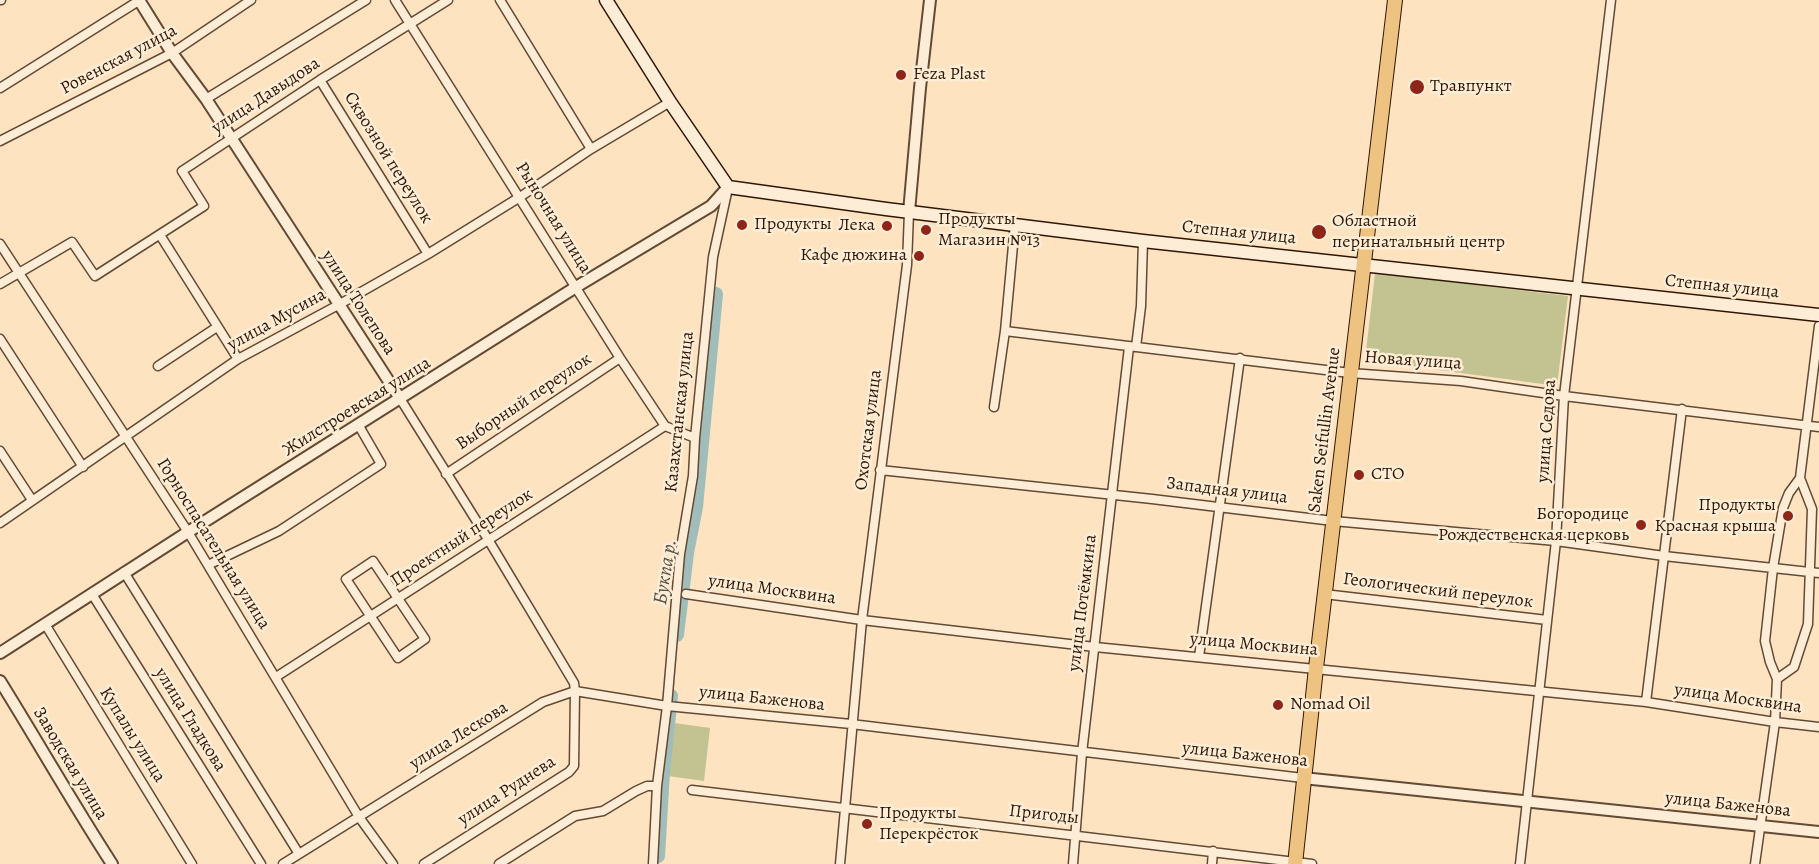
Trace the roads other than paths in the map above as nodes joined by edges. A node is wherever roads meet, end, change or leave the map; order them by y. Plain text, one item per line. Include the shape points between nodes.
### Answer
1 (140, 0) edge
2 (251, 0) edge
3 (366, 0) edge
4 (395, 0) edge
5 (448, 0) edge
6 (500, 0) edge
7 (606, 0) edge
8 (930, 0) edge
9 (1395, 0) edge
10 (1611, 0) edge
11 (411, 24) junction
12 (172, 53) junction
13 (320, 80) junction
14 (0, 88) edge
15 (206, 99) junction
16 (670, 102) junction
17 (230, 138) junction
18 (0, 141) edge
19 (591, 149) junction
20 (728, 187) junction
21 (520, 197) junction
22 (909, 212) junction
23 (1015, 224) junction
24 (160, 235) junction
25 (1143, 241) junction
26 (0, 244) edge
27 (428, 254) junction
28 (1363, 264) junction
29 (19, 272) junction
30 (0, 284) edge
31 (576, 287) junction
32 (1576, 289) junction
33 (340, 304) junction
34 (1819, 315) edge
35 (217, 327) junction
36 (1819, 327) edge
37 (1005, 331) junction
38 (0, 339) edge
39 (1132, 347) junction
40 (620, 358) junction
41 (1240, 358) junction
42 (238, 359) junction
43 (158, 366) dead end
44 (1350, 373) junction
45 (1564, 396) junction
46 (401, 400) junction
47 (994, 407) dead end
48 (1682, 409) junction
49 (1805, 425) junction
50 (359, 426) junction
51 (665, 426) junction
52 (1819, 427) edge
53 (127, 435) junction
54 (695, 438) junction
55 (0, 451) edge
56 (83, 466) junction
57 (880, 470) junction
58 (446, 474) junction
59 (1800, 478) junction
60 (1113, 494) junction
61 (32, 500) junction
62 (1220, 507) junction
63 (1333, 521) junction
64 (0, 523) edge
65 (188, 532) junction
66 (489, 541) junction
67 (1556, 541) junction
68 (1664, 556) junction
69 (208, 565) junction
70 (1773, 568) junction
71 (124, 572) junction
72 (1809, 572) junction
73 (1819, 573) edge
74 (92, 594) junction
75 (686, 594) dead end
76 (1324, 594) junction
77 (399, 599) junction
78 (370, 617) junction
79 (862, 620) junction
80 (1547, 620) junction
81 (45, 624) junction
82 (1095, 647) junction
83 (0, 653) edge
84 (1198, 657) junction
85 (1316, 668) junction
86 (276, 677) junction
87 (1777, 679) junction
88 (0, 681) edge
89 (1539, 690) junction
90 (575, 691) junction
91 (1646, 702) junction
92 (667, 706) junction
93 (1775, 722) junction
94 (851, 724) junction
95 (1819, 727) edge
96 (1082, 753) junction
97 (1303, 778) junction
98 (657, 786) junction
99 (692, 790) dead end
100 (1527, 801) junction
101 (846, 810) junction
102 (359, 817) junction
103 (1760, 825) junction
104 (1819, 832) edge
105 (1075, 835) junction
106 (1214, 851) junction
107 (299, 854) junction
108 (1295, 863) edge
109 (112, 864) edge
110 (192, 864) edge
111 (261, 864) edge
112 (283, 864) edge
113 (393, 864) edge
114 (424, 864) edge
115 (499, 864) edge
116 (653, 864) edge
117 (840, 864) edge
118 (1072, 864) edge
119 (1212, 864) edge
120 (1312, 864) edge
121 (1520, 864) edge
122 (1755, 864) edge

1 - 12 street, улица Толепова
1 - 14 street
2 - 12 street, Ровенская улица
3 - 15 street
4 - 11 street, Рыночная улица
5 - 11 street, улица Давыдова
6 - 19 street
7 - 16 main road
8 - 22 street, Охотская улица
9 - 28 main road, Saken Seifullin Avenue
10 - 32 street, улица Седова
11 - 13 street, улица Давыдова
11 - 21 street, Рыночная улица
12 - 15 street, улица Толепова
12 - 18 street, Ровенская улица
13 - 17 street, улица Давыдова
13 - 27 street, Сквозной переулок
15 - 17 street, улица Толепова
16 - 19 street, улица Мусина
16 - 20 main road
17 - 24 street, улица Давыдова via 182,171 204,206
17 - 33 street, улица Толепова
19 - 21 street, улица Мусина
20 - 22 main road, Степная улица
20 - 31 street, Жилстроевская улица via 711,206
20 - 54 street, Казахстанская улица via 713,257
21 - 27 street, улица Мусина
21 - 31 street, Рыночная улица
22 - 23 main road, Степная улица
22 - 57 street, Охотская улица via 907,265
23 - 25 main road, Степная улица
23 - 37 street
24 - 29 street, улица Давыдова via 95,276 72,242
24 - 35 street
25 - 28 main road, Степная улица
25 - 39 street, улица Потёмкина via 1141,306
26 - 29 street, Горноспасательная улица
27 - 33 street, улица Мусина
28 - 32 main road, Степная улица
28 - 44 main road, Saken Seifullin Avenue
29 - 30 street, улица Давыдова
29 - 53 street, Горноспасательная улица
31 - 40 street, Рыночная улица
31 - 46 street, Жилстроевская улица
32 - 34 main road, Степная улица
32 - 45 street, улица Седова
33 - 42 street, улица Мусина
33 - 46 street, улица Толепова
35 - 42 street
35 - 43 street
36 - 49 street
37 - 39 street, Новая улица
37 - 47 street
38 - 56 street
39 - 41 street, Новая улица
39 - 60 street, улица Потёмкина
40 - 51 street, Рыночная улица
40 - 58 street, Выборный переулок
41 - 44 street, Новая улица
41 - 62 street
42 - 53 street, улица Мусина
44 - 45 street, Новая улица via 1461,381
44 - 63 main road, Saken Seifullin Avenue
45 - 48 street, Новая улица
45 - 67 street, улица Седова
46 - 50 street, Жилстроевская улица
46 - 58 street, улица Толепова
48 - 49 street, Новая улица
48 - 68 street
49 - 52 street, Новая улица
49 - 59 street
50 - 65 street, Жилстроевская улица
50 - 69 street via 381,464 279,531
51 - 54 street
51 - 66 street, Проектный переулок
53 - 56 street, улица Мусина
53 - 65 street, Горноспасательная улица
54 - 92 street, Казахстанская улица
55 - 61 street
56 - 61 street, улица Мусина
57 - 60 street, Западная улица
57 - 79 street, Охотская улица
58 - 66 street, улица Толепова
59 - 70 street via 1783,508
59 - 72 street via 1812,509
60 - 62 street, Западная улица
60 - 82 street, улица Потёмкина
61 - 64 street, улица Мусина
62 - 63 street, Западная улица
62 - 84 street
63 - 67 street, Западная улица
63 - 76 main road, Saken Seifullin Avenue
65 - 69 street, Горноспасательная улица
65 - 71 street, Жилстроевская улица
66 - 77 street, Проектный переулок
66 - 90 street, улица Толепова
67 - 68 street, Западная улица
67 - 80 street, улица Седова
68 - 70 street, Западная улица
68 - 91 street
69 - 86 street, Горноспасательная улица
70 - 72 street, Западная улица
70 - 87 street via 1765,641
71 - 74 street, Жилстроевская улица
71 - 107 street
72 - 73 street, Западная улица
72 - 87 street via 1808,624 1800,654 1794,667
74 - 81 street, Жилстроевская улица
74 - 111 street, улица Гладкова
75 - 79 street, улица Москвина
76 - 80 street, Геологический переулок
76 - 85 main road, Saken Seifullin Avenue
77 - 78 street, Проектный переулок
77 - 78 street via 373,561 346,579
77 - 78 street via 425,639 398,658
78 - 86 street, Проектный переулок
79 - 82 street, улица Москвина
79 - 94 street, Охотская улица
80 - 89 street, улица Седова
81 - 83 street, Жилстроевская улица
81 - 110 street, Купалы улица
82 - 84 street, улица Москвина
82 - 96 street, улица Потёмкина
84 - 85 street, улица Москвина
85 - 89 street, улица Москвина
85 - 97 main road, Saken Seifullin Avenue
86 - 102 street, Горноспасательная улица
87 - 93 street
88 - 109 street, Заводская улица
89 - 91 street, улица Москвина
89 - 100 street, улица Седова
90 - 92 street, улица Лескова
90 - 102 street, улица Лескова via 543,702
90 - 114 street, улица Руднева via 574,765 569,772
91 - 93 street, улица Москвина
92 - 94 street, улица Баженова
92 - 98 street, Казахстанская улица
93 - 95 street, улица Москвина
93 - 103 street
94 - 96 street, улица Баженова
94 - 101 street, Охотская улица
96 - 97 street, улица Баженова
96 - 105 street, улица Потёмкина
97 - 100 street, улица Баженова
97 - 108 main road, Saken Seifullin Avenue
98 - 115 street via 636,791 603,811 575,816
98 - 116 street, Казахстанская улица
99 - 101 street, Пригоды
100 - 103 street, улица Баженова
100 - 121 street, улица Седова
101 - 105 street, Пригоды
101 - 117 street, Охотская улица
102 - 107 street, улица Лескова
102 - 113 street, Горноспасательная улица
103 - 104 street, улица Баженова
103 - 122 street
105 - 106 street, Пригоды
105 - 118 street, улица Потёмкина
106 - 108 street, Пригоды
106 - 119 street
107 - 112 street, улица Лескова
108 - 120 street, Пригоды

